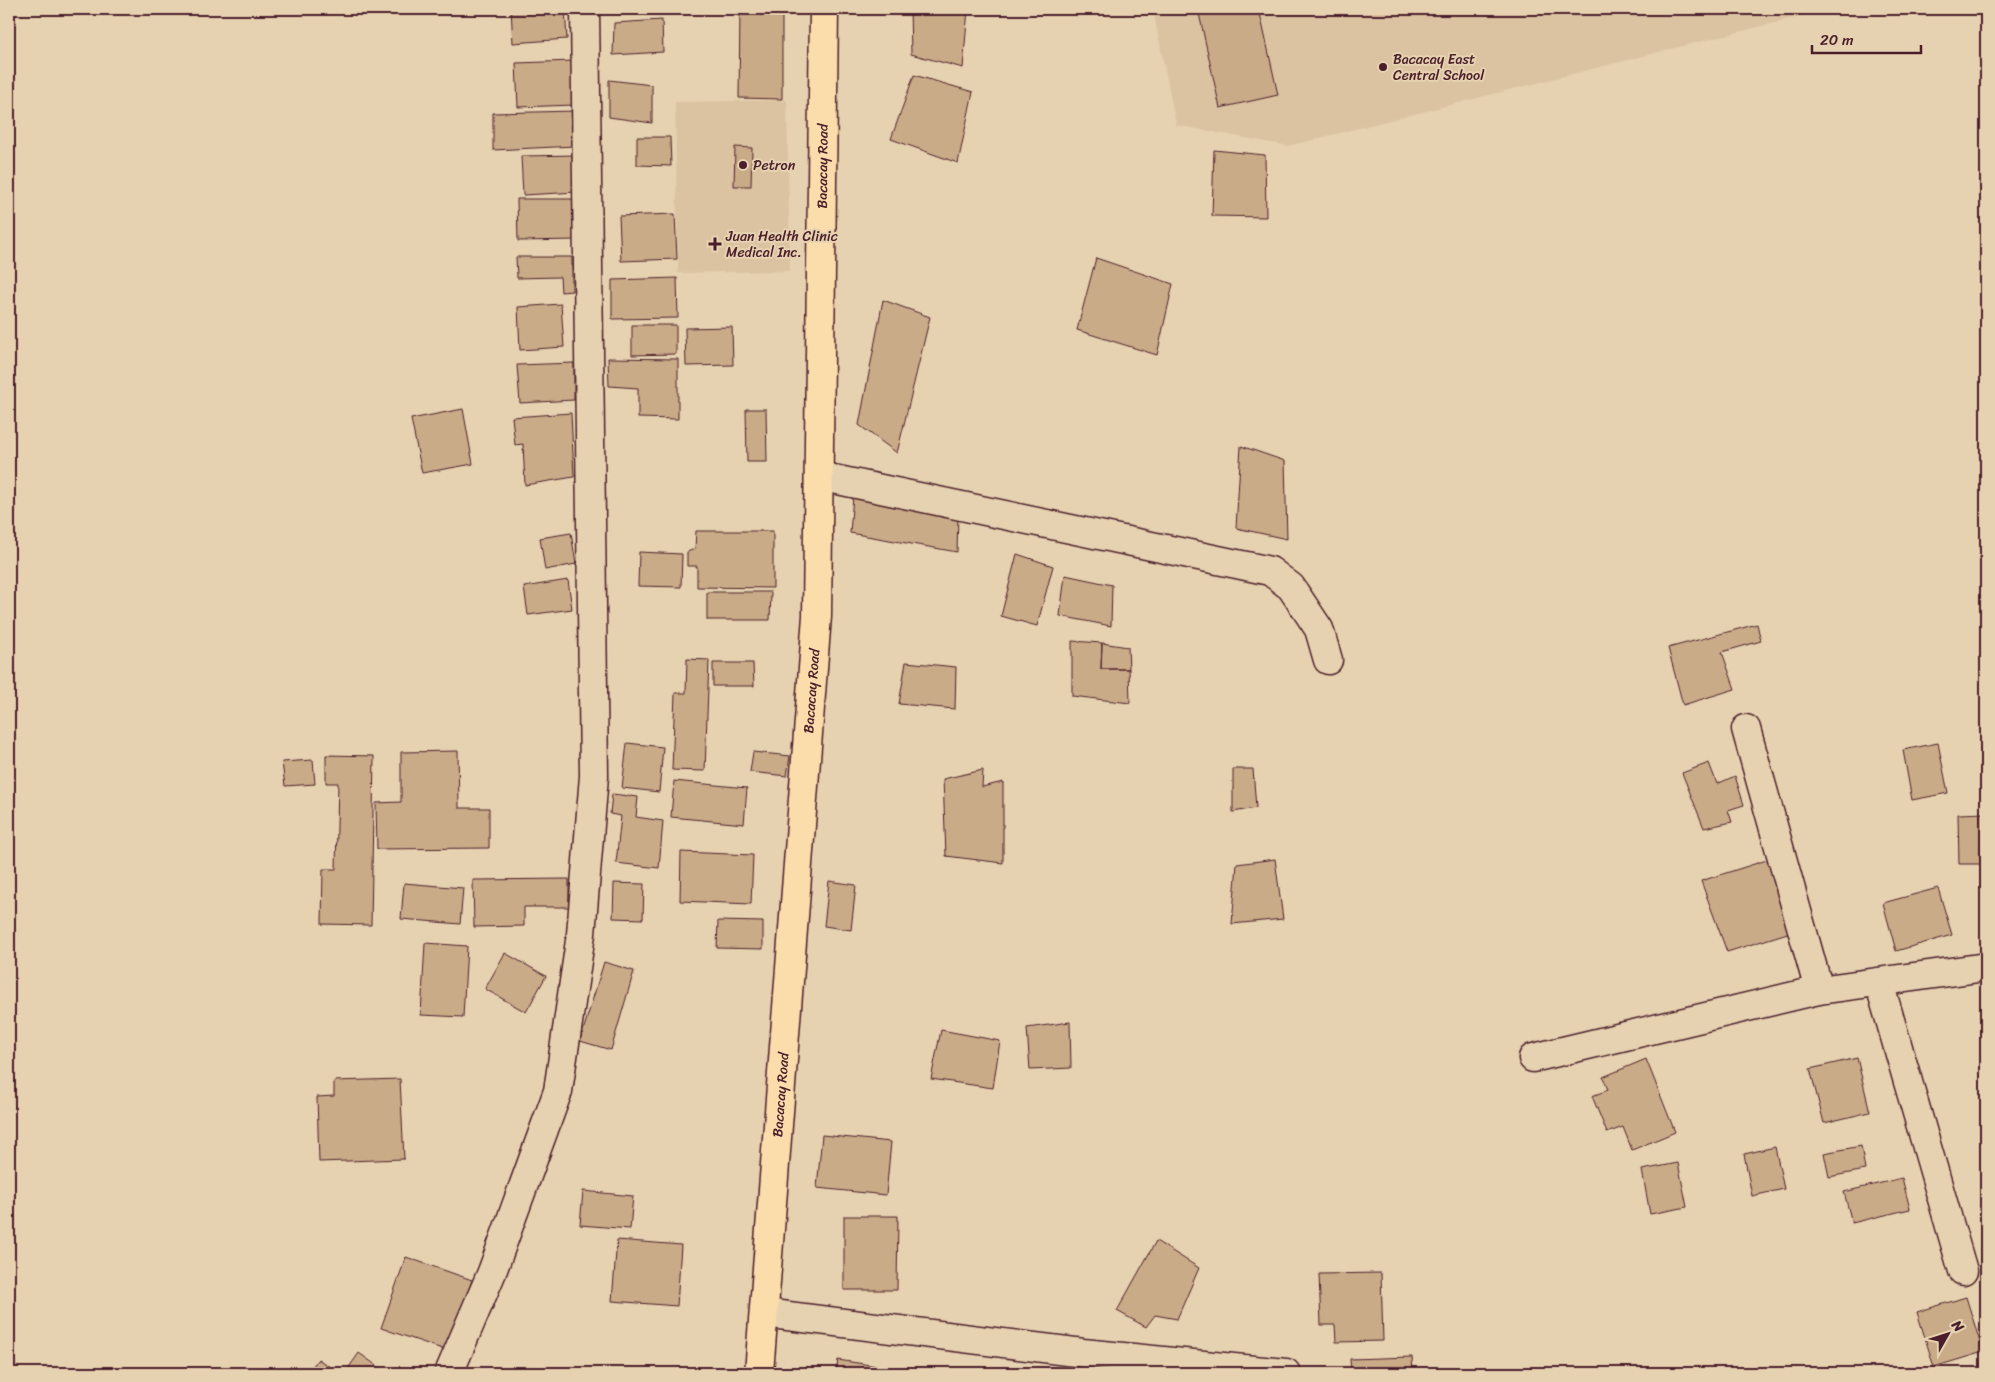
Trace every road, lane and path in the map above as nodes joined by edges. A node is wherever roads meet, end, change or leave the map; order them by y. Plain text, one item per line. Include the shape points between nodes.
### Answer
1 (585, 9) edge
2 (824, 9) edge
3 (819, 476) junction
4 (1328, 660) dead end
5 (1746, 729) dead end
6 (1986, 967) edge
7 (1879, 982) junction
8 (1819, 990) junction
9 (1533, 1058) dead end
10 (1963, 1271) dead end
11 (764, 1313) junction
12 (449, 1373) edge
13 (759, 1373) edge
14 (1286, 1373) edge

1 - 12 street via 594,776 581,934 558,1090 492,1272
2 - 3 main road, Bacacay Road
3 - 4 street via 1270,571 1291,587 1319,629
3 - 11 main road, Bacacay Road via 817,616
5 - 8 street
6 - 7 street
7 - 8 street
7 - 10 street
8 - 9 street
11 - 13 main road, Bacacay Road
11 - 14 street via 1083,1353

